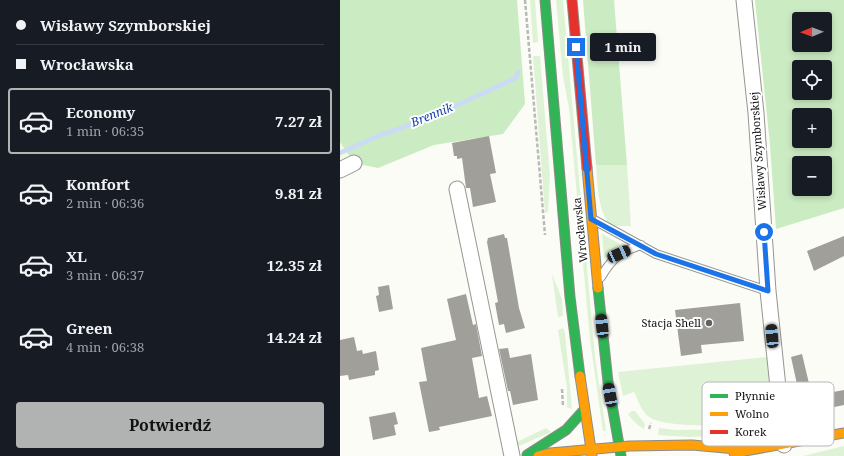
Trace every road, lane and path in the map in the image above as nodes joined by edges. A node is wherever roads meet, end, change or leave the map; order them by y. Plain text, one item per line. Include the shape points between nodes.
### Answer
1 (545, 0) edge
2 (572, 0) edge
3 (744, 0) edge
4 (354, 163) dead end
5 (340, 170) edge
6 (457, 189) dead end
7 (591, 219) junction
8 (641, 245) junction
9 (597, 283) junction
10 (768, 291) junction
11 (777, 382) edge
12 (584, 410) junction
13 (844, 433) edge
14 (834, 435) edge
15 (702, 446) edge
16 (703, 446) edge
17 (777, 446) edge
18 (747, 450) junction
19 (620, 452) edge
20 (591, 453) edge
21 (512, 456) edge
22 (526, 456) edge
23 (538, 456) edge
24 (721, 456) edge

1 - 12 main road, Wrocławska via 570,297
2 - 7 main road, Wrocławska
3 - 10 street, Wisławy Szymborskiej via 756,113
4 - 5 street
6 - 21 street
7 - 8 lane
7 - 9 main road, Wrocławska
8 - 9 lane via 612,259
8 - 10 lane via 656,254
9 - 19 main road, Wrocławska via 608,382
10 - 11 street, Wisławy Szymborskiej
12 - 20 main road, Wrocławska
12 - 22 main road via 566,430
13 - 14 main road
15 - 19 main road
16 - 18 main road
17 - 18 main road
18 - 24 main road
19 - 20 main road
20 - 23 main road via 550,453

